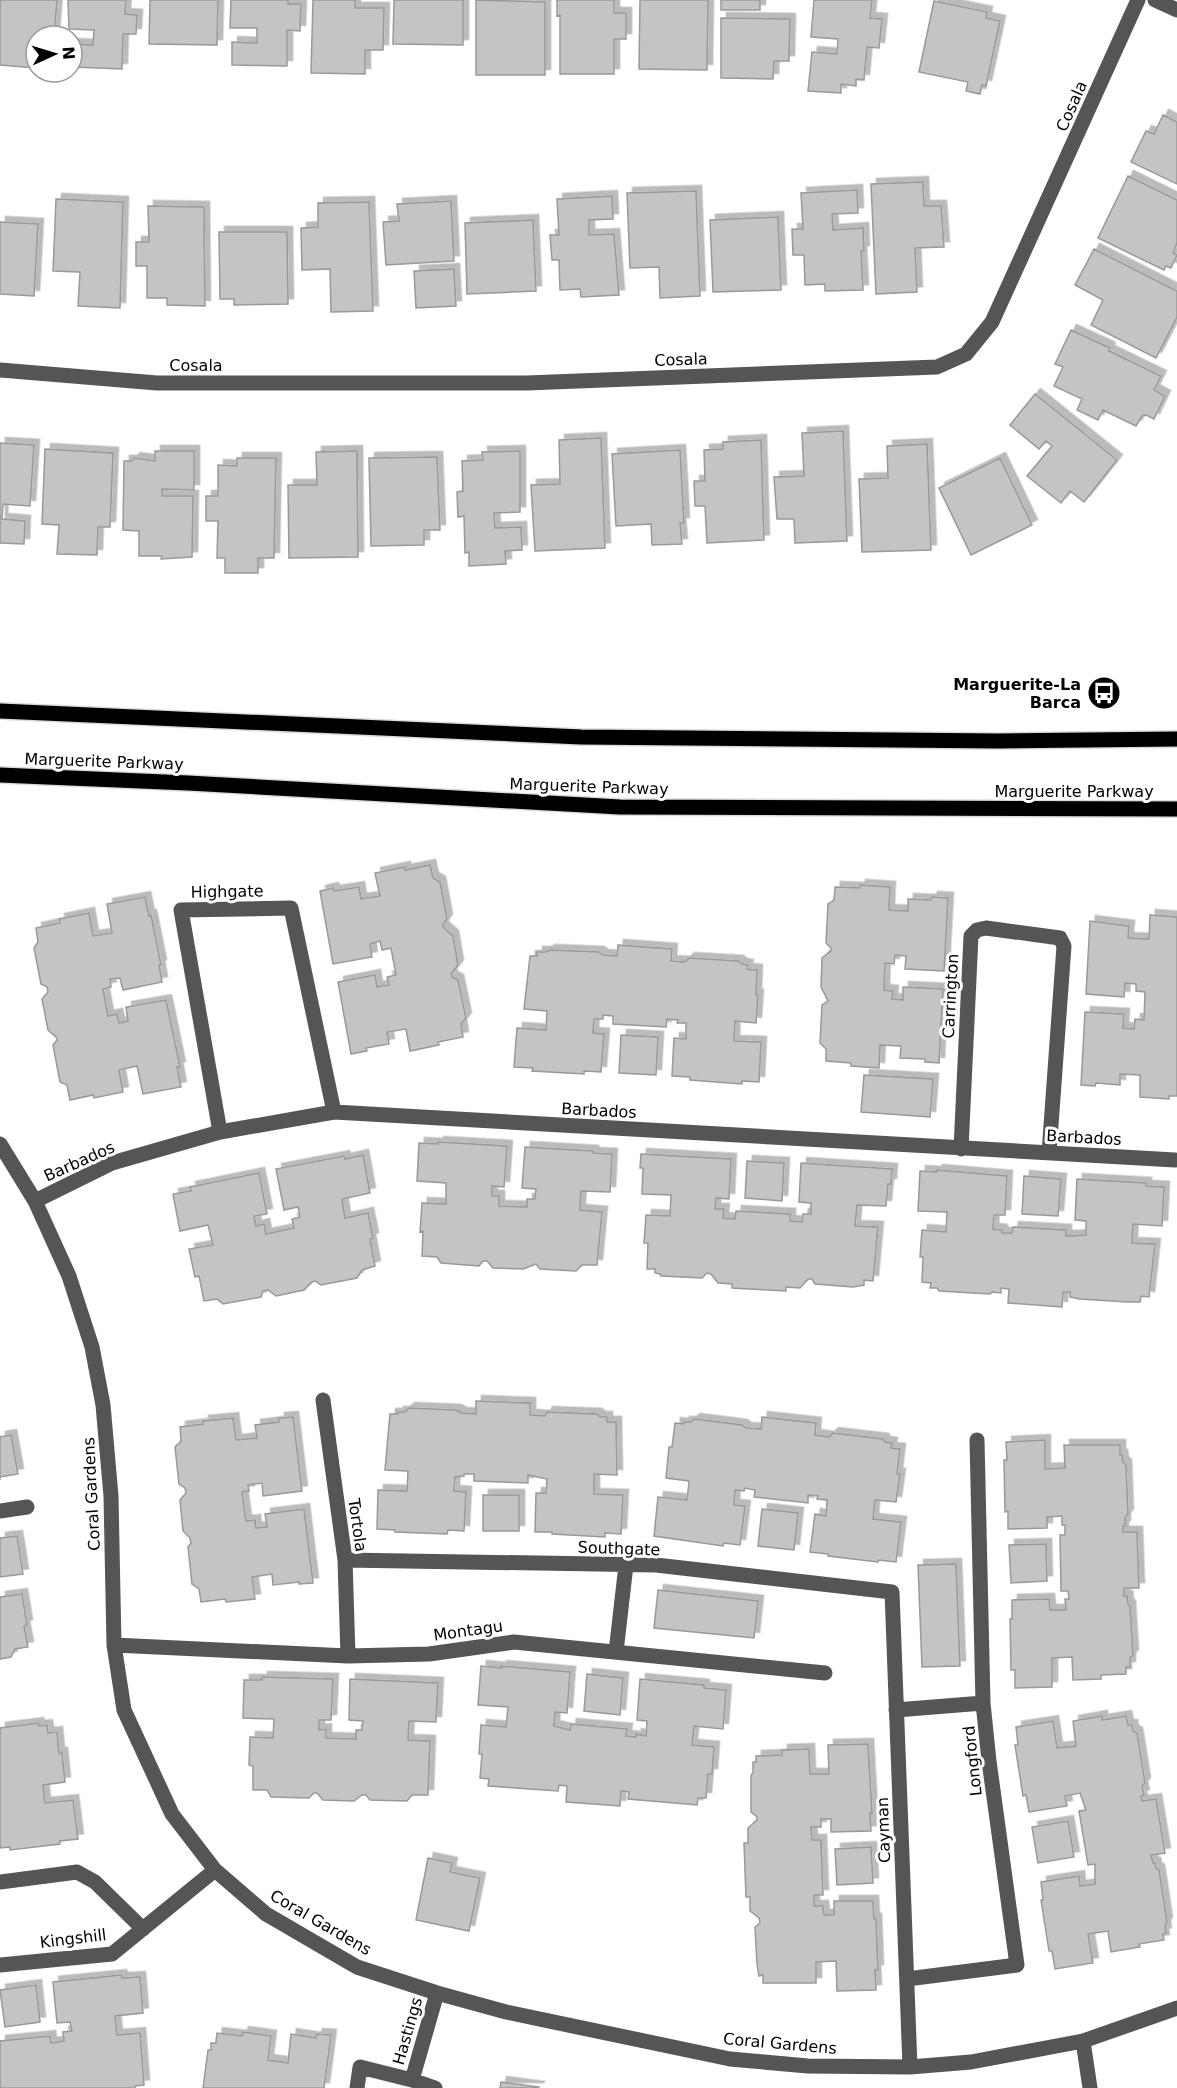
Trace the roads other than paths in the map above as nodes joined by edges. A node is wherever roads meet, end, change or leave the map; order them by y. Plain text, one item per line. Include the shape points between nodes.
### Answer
1 (1138, 0) edge
2 (1155, 0) edge
3 (1177, 10) edge
4 (0, 370) edge
5 (0, 711) edge
6 (1177, 739) edge
7 (0, 775) edge
8 (1177, 809) edge
9 (334, 1112) junction
10 (220, 1132) junction
11 (0, 1144) edge
12 (961, 1149) junction
13 (1049, 1153) junction
14 (1175, 1160) dead end
15 (35, 1200) junction
16 (323, 1400) dead end
17 (977, 1440) dead end
18 (27, 1507) dead end
19 (0, 1511) edge
20 (345, 1560) junction
21 (626, 1565) junction
22 (892, 1592) joint
23 (114, 1645) junction
24 (616, 1652) junction
25 (348, 1656) junction
26 (825, 1673) dead end
27 (984, 1703) junction
28 (896, 1710) junction
29 (215, 1870) junction
30 (0, 1882) edge
31 (143, 1929) junction
32 (0, 1965) edge
33 (907, 1979) junction
34 (437, 1993) junction
35 (1177, 2008) edge
36 (1083, 2041) junction
37 (910, 2067) junction
38 (412, 2080) junction
39 (357, 2088) edge
40 (435, 2088) edge
41 (1090, 2088) edge

1 - 4 street, Cosala via 992,322 966,354 937,367 527,383 157,382
2 - 3 street
5 - 6 main road via 581,737
7 - 8 main road, Marguerite Parkway via 620,807
9 - 10 street, Barbados
9 - 10 street, Highgate via 291,908 181,910
9 - 12 street, Barbados
10 - 15 street, Barbados via 112,1163
11 - 15 street, Coral Gardens
12 - 13 street, Barbados
12 - 13 street, Carrington via 971,936 986,928 1060,938 1064,946
13 - 14 street, Barbados
15 - 23 street, Coral Gardens via 69,1276 92,1347 103,1405 111,1496
16 - 20 street, Tortola
17 - 27 street, Longford
18 - 19 street
20 - 21 street, Southgate
20 - 25 street, Tortola
21 - 22 street, Southgate
21 - 24 street
22 - 28 street, Cayman
23 - 25 street, Montagu
23 - 29 street, Coral Gardens via 124,1710 172,1814
24 - 25 street, Montagu via 514,1642 429,1654
24 - 26 street, Montagu
27 - 28 street
27 - 33 street, Longford via 1017,1965
28 - 33 street, Cayman
29 - 31 street, Kingshill
29 - 34 street, Coral Gardens via 266,1914 357,1967
30 - 31 street, Kingshill via 77,1872 95,1882
31 - 32 street, Kingshill via 112,1954
33 - 37 street, Cayman
34 - 37 street, Coral Gardens via 730,2059 808,2066
34 - 38 street, Hastings
35 - 36 street, Coral Gardens
36 - 37 street, Coral Gardens via 971,2062
36 - 41 street
38 - 39 street, Hastings via 360,2067
38 - 40 street, Hastings

